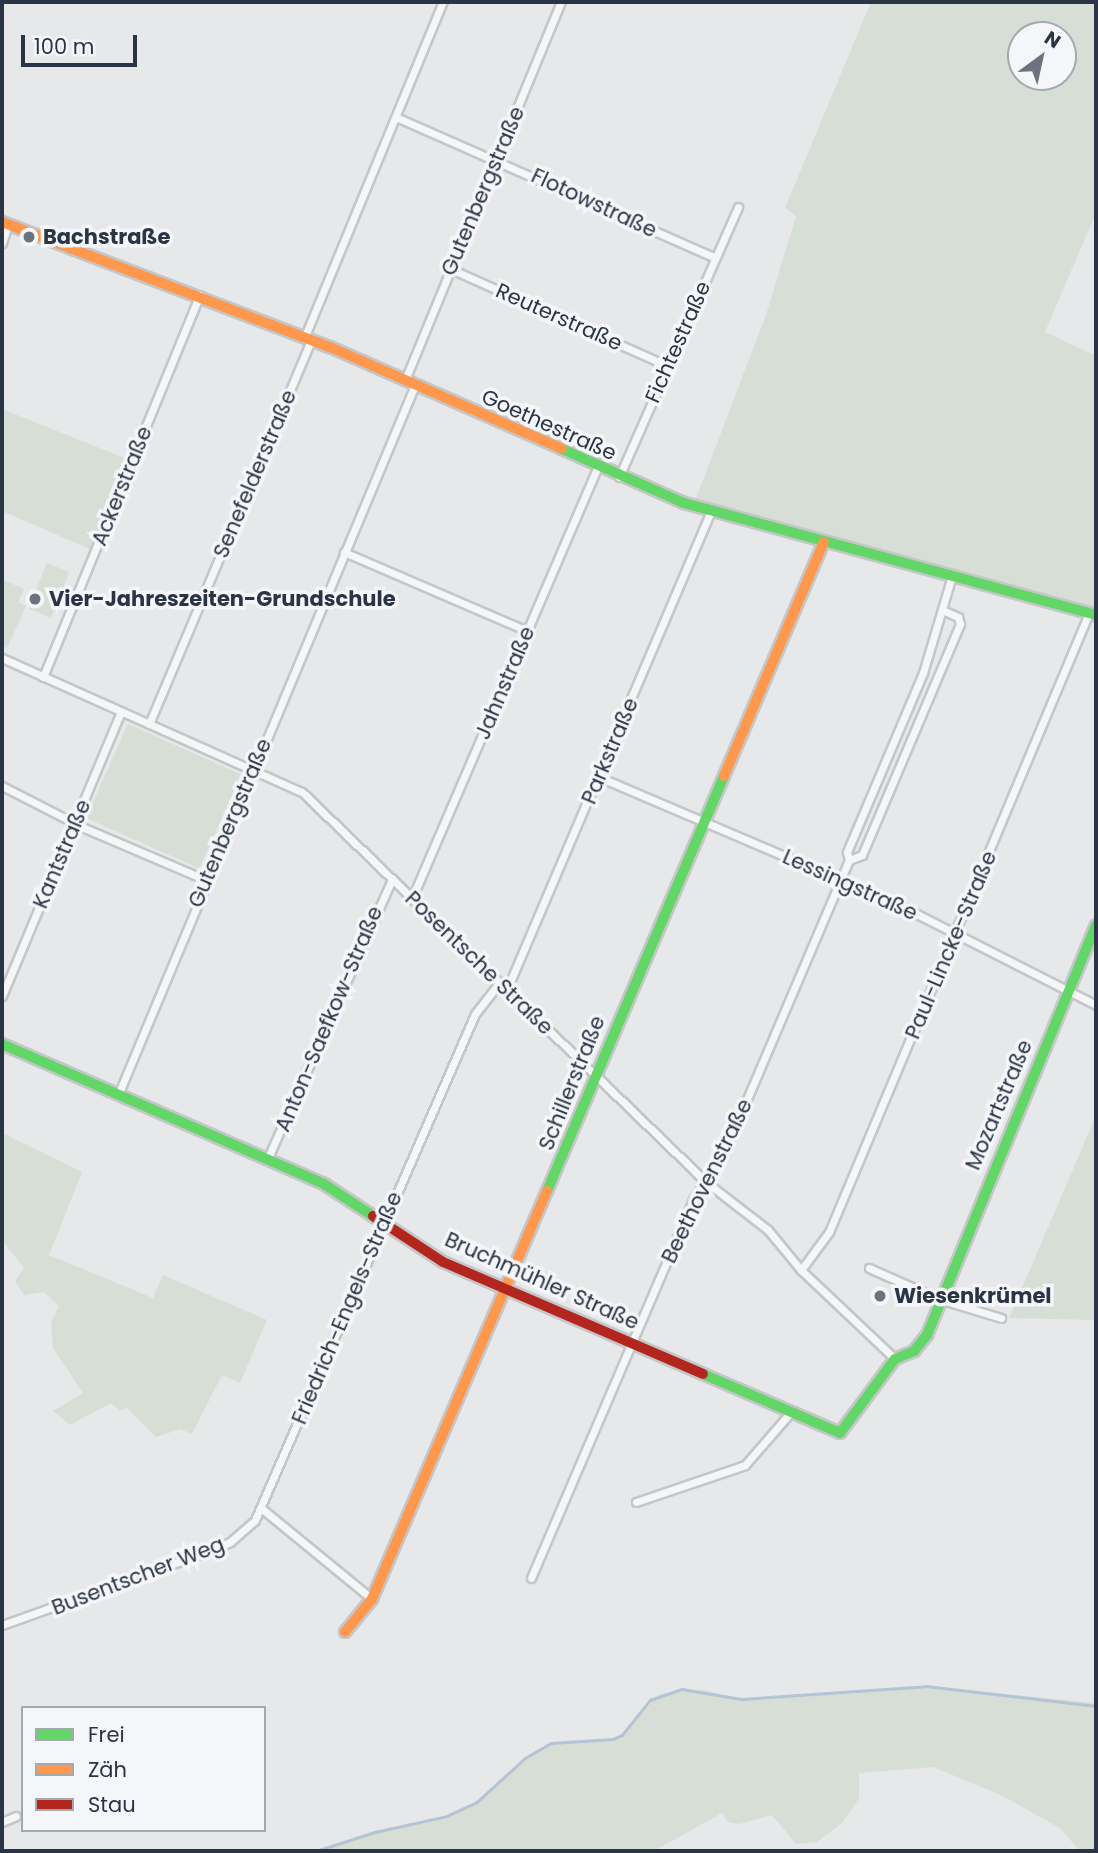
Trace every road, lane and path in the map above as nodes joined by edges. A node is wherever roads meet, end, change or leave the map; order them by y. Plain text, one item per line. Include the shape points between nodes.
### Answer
1 (443, 2) edge
2 (561, 2) edge
3 (396, 117) junction
4 (496, 158) junction
5 (738, 207) dead end
6 (5, 223) edge
7 (2, 243) edge
8 (715, 258) junction
9 (451, 269) junction
10 (200, 295) junction
11 (308, 338) junction
12 (668, 366) junction
13 (410, 383) junction
14 (597, 468) junction
15 (619, 477) junction
16 (711, 511) junction
17 (824, 542) junction
18 (344, 552) junction
19 (952, 576) junction
20 (942, 610) junction
21 (1093, 614) edge
22 (527, 631) junction
23 (2, 658) edge
24 (43, 677) junction
25 (121, 712) junction
26 (149, 724) junction
27 (253, 770) junction
28 (599, 777) junction
29 (2, 786) edge
30 (706, 821) junction
31 (75, 824) junction
32 (849, 860) junction
33 (392, 878) junction
34 (839, 879) junction
35 (206, 880) junction
36 (412, 898) junction
37 (1096, 925) edge
38 (955, 934) junction
39 (500, 982) junction
40 (507, 989) junction
41 (1068, 991) junction
42 (2, 996) edge
43 (1096, 1005) edge
44 (2, 1044) edge
45 (596, 1076) junction
46 (118, 1095) junction
47 (267, 1160) junction
48 (706, 1182) junction
49 (383, 1224) junction
50 (869, 1268) dead end
51 (801, 1270) junction
52 (506, 1289) junction
53 (939, 1299) junction
54 (1001, 1318) dead end
55 (632, 1342) junction
56 (895, 1359) junction
57 (790, 1413) junction
58 (636, 1502) dead end
59 (261, 1508) junction
60 (531, 1578) dead end
61 (372, 1599) junction
62 (2, 1625) edge
63 (345, 1632) dead end
64 (16, 1816) dead end
65 (2, 1822) edge

1 - 3 street, Senefelderstraße
2 - 4 street, Gutenbergstraße
3 - 4 street, Flotowstraße
3 - 11 street, Senefelderstraße
4 - 8 street, Flotowstraße
4 - 9 street, Gutenbergstraße
5 - 8 street, Fichtestraße
6 - 7 street
6 - 10 street, Goethestraße
8 - 12 street, Fichtestraße
9 - 12 street, Reuterstraße
9 - 13 street, Gutenbergstraße
10 - 11 street, Goethestraße
10 - 24 street, Ackerstraße
11 - 13 street, Goethestraße
11 - 26 street, Senefelderstraße
12 - 15 street, Fichtestraße
13 - 14 street, Goethestraße
13 - 18 street, Gutenbergstraße
14 - 15 street, Goethestraße
14 - 22 street, Jahnstraße
15 - 16 street, Goethestraße
16 - 17 street, Goethestraße
16 - 28 street, Parkstraße
17 - 19 street, Goethestraße
17 - 30 street, Schillerstraße
18 - 22 street
18 - 27 street, Gutenbergstraße
19 - 20 street, Beethovenstraße
19 - 21 street, Goethestraße
20 - 32 street, Beethovenstraße via 923,673 847,852
20 - 32 street, Beethovenstraße via 958,617 960,624 862,855
21 - 38 street, Paul-Lincke-Straße
22 - 36 street, Jahnstraße
23 - 24 street, Posentsche Straße
24 - 25 street, Posentsche Straße
25 - 26 street, Posentsche Straße
25 - 31 street, Kantstraße
26 - 27 street, Posentsche Straße
27 - 33 street, Posentsche Straße via 302,792
27 - 35 street, Gutenbergstraße
28 - 30 street, Lessingstraße
28 - 40 street, Parkstraße
29 - 31 street
30 - 34 street, Lessingstraße
30 - 45 street, Schillerstraße
31 - 35 street
31 - 42 street, Kantstraße
32 - 34 street, Beethovenstraße
33 - 36 street, Posentsche Straße
33 - 47 street, Anton-Saefkow-Straße
34 - 38 street, Lessingstraße
34 - 48 street, Beethovenstraße via 727,1146
35 - 46 street, Gutenbergstraße
36 - 39 street, Posentsche Straße
37 - 41 street, Mozartstraße
38 - 41 street, Lessingstraße
38 - 51 street, Paul-Lincke-Straße via 829,1232
39 - 40 street, Posentsche Straße
39 - 49 street, Friedrich-Engels-Straße via 475,1014
40 - 45 street, Posentsche Straße
41 - 43 street, Lessingstraße
41 - 53 street, Mozartstraße
44 - 46 street, Bruchmühler Straße
45 - 48 street, Posentsche Straße
45 - 52 street, Schillerstraße
46 - 47 street, Bruchmühler Straße
47 - 49 street, Bruchmühler Straße via 324,1184
48 - 51 street, Posentsche Straße via 768,1230
48 - 55 street, Beethovenstraße via 693,1200
49 - 52 street, Bruchmühler Straße via 443,1262
49 - 59 street, Friedrich-Engels-Straße
50 - 53 street
51 - 56 street, Posentsche Straße
52 - 55 street, Bruchmühler Straße
52 - 61 street, Schillerstraße
53 - 54 street
53 - 56 street, Bruchmühler Straße via 920,1346
55 - 57 street, Bruchmühler Straße
55 - 60 street, Beethovenstraße
56 - 57 street, Bruchmühler Straße via 840,1433
57 - 58 street via 745,1465
59 - 61 street
59 - 62 street, Busentscher Weg via 230,1542
61 - 63 street, Schillerstraße
64 - 65 street

